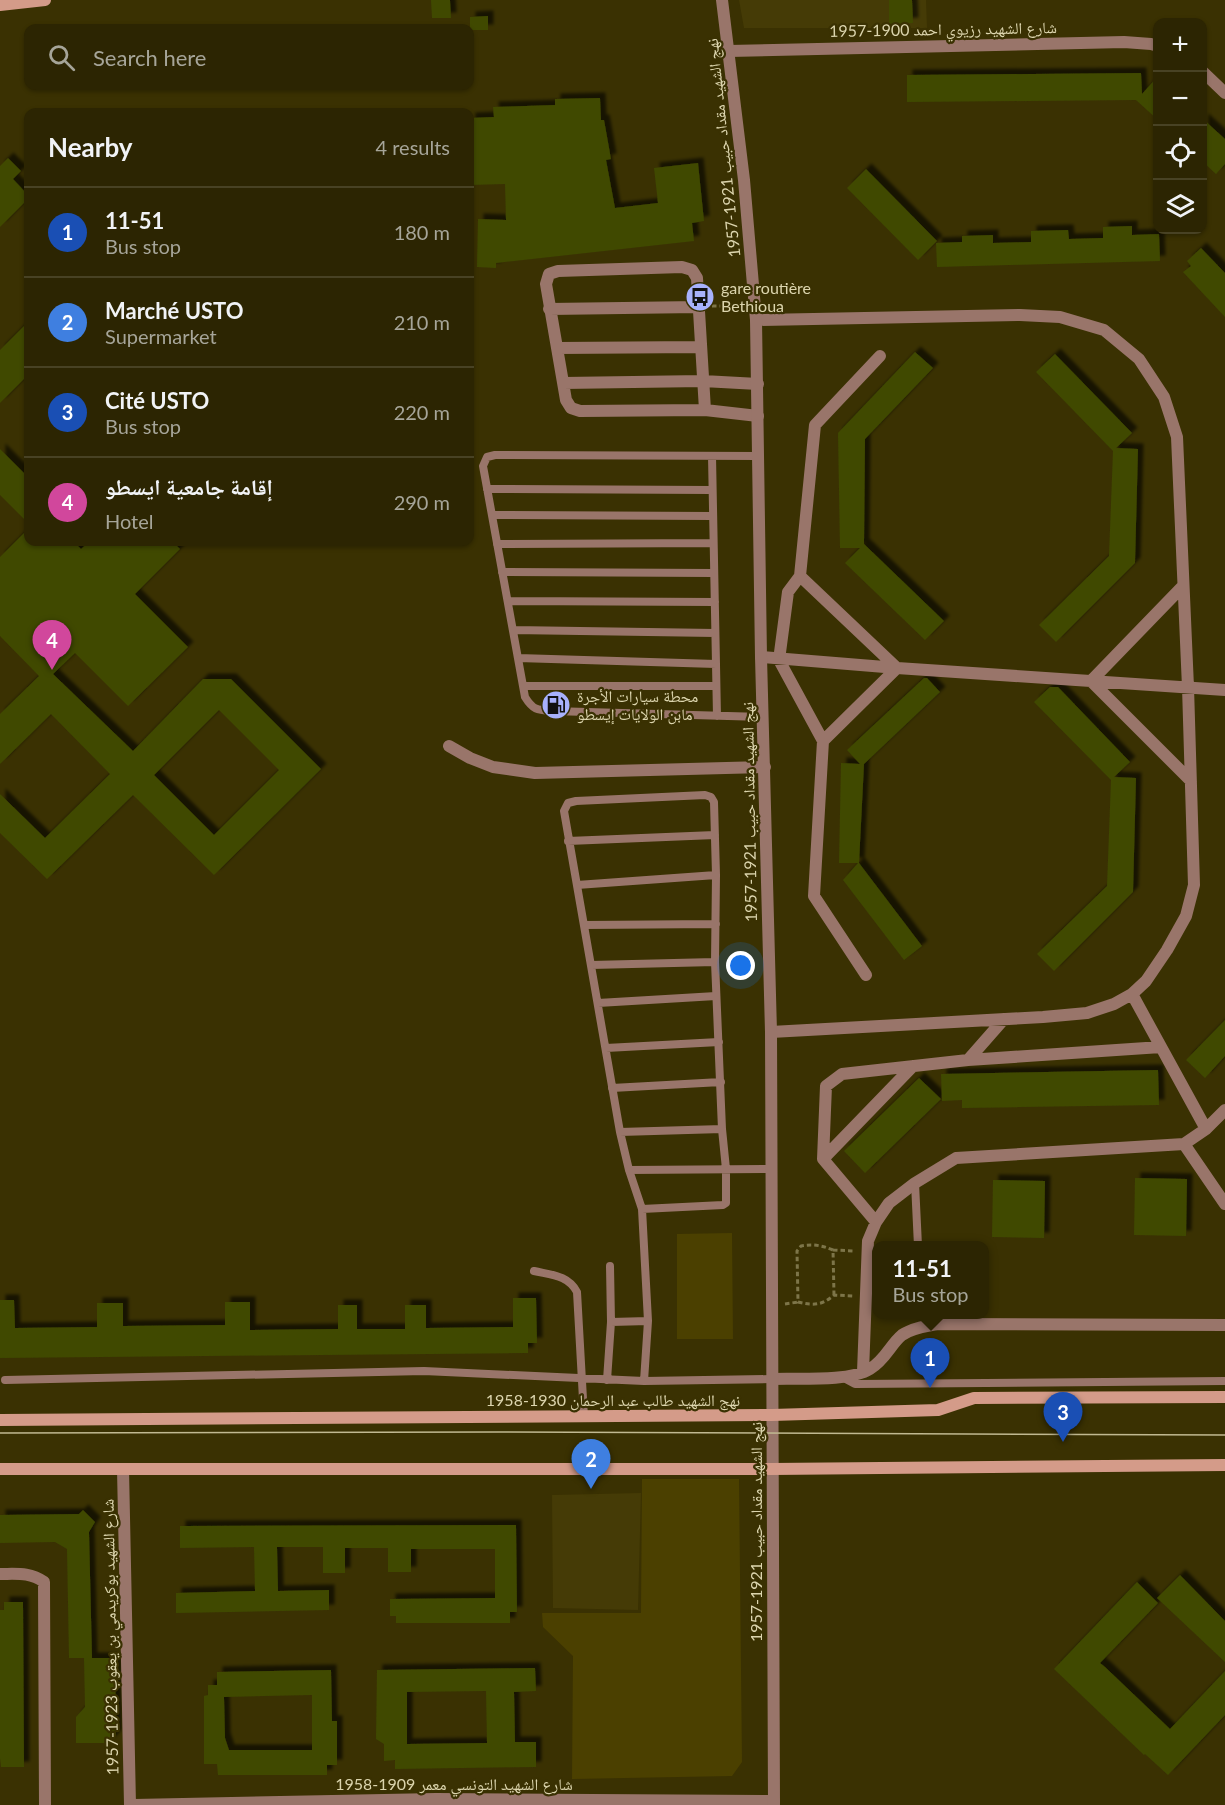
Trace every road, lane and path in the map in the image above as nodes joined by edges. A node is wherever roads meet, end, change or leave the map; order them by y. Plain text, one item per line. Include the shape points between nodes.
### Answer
1 (45, 0) edge
2 (722, 0) edge
3 (0, 5) edge
4 (1153, 45) edge
5 (729, 51) junction
6 (1204, 72) edge
7 (1225, 93) edge
8 (755, 306) junction
9 (698, 307) junction
10 (549, 309) junction
11 (756, 320) junction
12 (701, 347) junction
13 (556, 348) junction
14 (880, 356) dead end
15 (703, 381) junction
16 (563, 382) junction
17 (758, 384) junction
18 (705, 410) junction
19 (759, 416) junction
20 (712, 456) junction
21 (759, 456) junction
22 (487, 489) junction
23 (712, 490) junction
24 (492, 515) junction
25 (713, 516) junction
26 (713, 543) junction
27 (497, 544) junction
28 (502, 572) junction
29 (714, 573) junction
30 (800, 576) junction
31 (1184, 586) junction
32 (507, 601) junction
33 (715, 602) junction
34 (513, 630) junction
35 (715, 633) junction
36 (761, 657) junction
37 (518, 658) junction
38 (779, 660) junction
39 (716, 664) junction
40 (897, 668) junction
41 (1091, 681) junction
42 (523, 686) junction
43 (717, 686) junction
44 (1188, 687) junction
45 (1225, 690) edge
46 (717, 716) junction
47 (763, 717) junction
48 (823, 741) junction
49 (449, 746) dead end
50 (765, 767) junction
51 (1191, 781) junction
52 (715, 835) junction
53 (568, 841) junction
54 (716, 875) junction
55 (577, 885) junction
56 (716, 924) junction
57 (584, 925) junction
58 (715, 962) junction
59 (591, 964) junction
60 (866, 975) dead end
61 (1132, 994) junction
62 (716, 996) junction
63 (598, 1003) junction
64 (1004, 1019) junction
65 (771, 1032) junction
66 (719, 1042) junction
67 (1161, 1047) junction
68 (606, 1048) junction
69 (968, 1060) junction
70 (913, 1066) junction
71 (721, 1082) junction
72 (612, 1088) junction
73 (1225, 1110) edge
74 (722, 1129) junction
75 (1206, 1129) junction
76 (620, 1132) junction
77 (1184, 1144) junction
78 (824, 1159) junction
79 (726, 1169) junction
80 (771, 1169) junction
81 (630, 1170) junction
82 (915, 1183) junction
83 (1225, 1203) edge
84 (642, 1209) junction
85 (876, 1222) junction
86 (918, 1241) edge
87 (833, 1250) junction
88 (867, 1251) junction
89 (610, 1266) dead end
90 (534, 1271) dead end
91 (648, 1321) junction
92 (611, 1322) junction
93 (1225, 1325) edge
94 (863, 1372) junction
95 (842, 1377) junction
96 (582, 1379) junction
97 (772, 1379) junction
98 (5, 1380) dead end
99 (608, 1380) junction
100 (645, 1381) junction
101 (1225, 1381) edge
102 (1225, 1397) edge
103 (772, 1415) junction
104 (584, 1417) junction
105 (0, 1420) edge
106 (1225, 1465) edge
107 (0, 1469) edge
108 (123, 1469) junction
109 (772, 1470) junction
110 (0, 1574) edge
111 (459, 1803) edge
112 (774, 1803) edge
113 (45, 1805) edge
114 (132, 1805) edge

1 - 3 main road
2 - 5 street, نهج الشهيد مقداد حبيب 1921-1957
4 - 5 street, شارع الشهيد رزيوي احمد 1900-1957 via 1124,42
5 - 8 street, نهج الشهيد مقداد حبيب 1921-1957
6 - 7 street
8 - 9 path
8 - 11 street, نهج الشهيد مقداد حبيب 1921-1957
9 - 10 street
9 - 10 street via 697,278 692,270 682,267 558,271 549,274 546,284
9 - 12 street
10 - 13 street
11 - 17 street, نهج الشهيد مقداد حبيب 1921-1957
11 - 31 street via 1020,315 1060,317 1104,330 1139,359 1164,397 1177,437
12 - 13 street
12 - 15 street
13 - 16 street
14 - 30 street via 815,425
15 - 16 street
15 - 17 street
15 - 18 street
16 - 18 street via 566,400 571,408 580,411
17 - 19 street, نهج الشهيد مقداد حبيب 1921-1957
18 - 19 street
19 - 21 street, نهج الشهيد مقداد حبيب 1921-1957
20 - 21 lane
20 - 22 lane via 495,455 487,457 483,466
20 - 23 lane
21 - 36 street, نهج الشهيد مقداد حبيب 1921-1957
22 - 23 lane
22 - 24 lane
23 - 25 lane
24 - 25 lane
24 - 27 lane
25 - 26 lane
26 - 27 lane
26 - 29 lane
27 - 28 lane
28 - 29 lane
28 - 32 lane
29 - 33 lane
30 - 38 street via 788,592
30 - 40 street
31 - 41 street
31 - 44 street
32 - 33 lane
32 - 34 lane
33 - 35 lane
34 - 35 lane
34 - 37 lane
35 - 39 lane
36 - 38 street
36 - 47 street, نهج الشهيد مقداد حبيب 1921-1957
37 - 39 lane
37 - 42 lane
38 - 40 street
38 - 48 street
39 - 43 lane
40 - 41 street
40 - 48 street
41 - 44 street
41 - 51 street
42 - 43 lane
42 - 46 lane via 531,706 539,710
43 - 46 lane
44 - 45 street
44 - 51 street
46 - 47 lane
47 - 50 street, نهج الشهيد مقداد حبيب 1921-1957
48 - 60 street via 814,896
49 - 50 street via 493,767 535,773
50 - 65 street, نهج الشهيد مقداد حبيب 1921-1957
51 - 61 street via 1194,885 1186,916 1151,974
52 - 53 lane
52 - 53 lane via 714,802 705,795 576,801 564,811
52 - 54 lane
53 - 55 lane
54 - 55 lane
54 - 56 lane
55 - 57 lane
56 - 57 lane
56 - 58 lane
57 - 59 lane
58 - 59 lane
58 - 62 lane
59 - 63 lane
61 - 64 street via 1114,1005 1087,1012
61 - 67 street
62 - 63 lane
62 - 66 lane
63 - 68 lane
64 - 65 street
64 - 69 street
65 - 80 street, نهج الشهيد مقداد حبيب 1921-1957
66 - 68 lane
66 - 71 lane
67 - 69 street
67 - 75 street
68 - 72 lane
69 - 70 street
70 - 78 street
70 - 78 street via 842,1074 826,1086
71 - 72 lane
71 - 74 lane
72 - 76 lane
73 - 75 street
74 - 76 lane
74 - 79 lane
75 - 77 street
76 - 81 lane
77 - 82 street via 956,1158
77 - 83 street
78 - 85 street
79 - 80 lane
79 - 81 lane
79 - 84 lane via 727,1199 723,1205
80 - 97 street, نهج الشهيد مقداد حبيب 1921-1957
81 - 84 lane
82 - 85 street via 889,1203
82 - 86 lane
84 - 91 lane
85 - 88 street
87 - 87 path via 834,1295 818,1305 798,1302 797,1251 811,1244
87 - 88 path
88 - 94 street
89 - 92 lane
90 - 96 lane via 564,1277 577,1292
91 - 92 lane
91 - 100 lane
92 - 99 lane
93 - 94 street via 938,1324 903,1335 881,1361
94 - 95 street
95 - 97 street
95 - 101 lane via 855,1384
96 - 98 lane via 424,1371
96 - 99 lane
96 - 104 lane
97 - 100 lane
97 - 103 street, نهج الشهيد مقداد حبيب 1921-1957
99 - 100 lane
102 - 103 main road, نهج الشهيد طالب عبد الرحمان 1930-1958 via 974,1398 938,1410
103 - 104 main road, نهج الشهيد طالب عبد الرحمان 1930-1958
103 - 109 street, نهج الشهيد مقداد حبيب 1921-1957
104 - 105 main road, نهج الشهيد طالب عبد الرحمان 1930-1958
106 - 109 main road
107 - 108 main road
108 - 109 main road
108 - 114 street, شارع الشهيد بوكريدمي بن يعقوب 1923-1957
109 - 112 street, نهج الشهيد مقداد حبيب 1921-1957
110 - 113 street via 28,1574 44,1582
111 - 112 street, شارع الشهيد التونسي معمر 1909-1958 via 556,1799
111 - 114 street, شارع الشهيد التونسي معمر 1909-1958 via 435,1799

